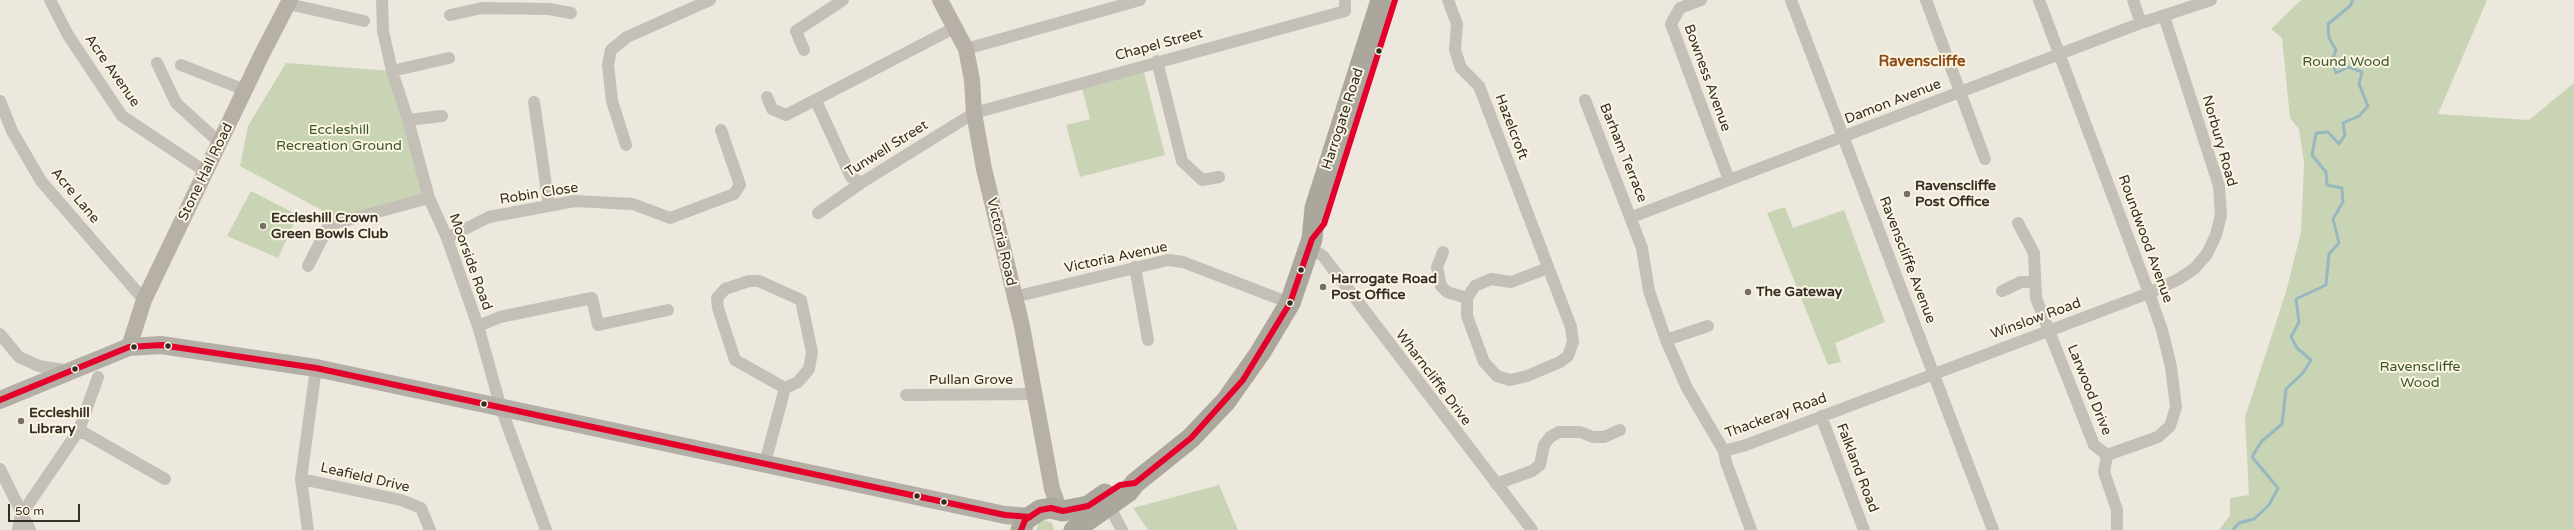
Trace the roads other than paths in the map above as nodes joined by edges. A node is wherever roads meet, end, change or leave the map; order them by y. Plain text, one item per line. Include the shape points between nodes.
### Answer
1 (50, 0) edge
2 (382, 0) edge
3 (710, 0) edge
4 (843, 0) edge
5 (940, 0) edge
6 (1140, 0) edge
7 (1381, 0) edge
8 (1395, 0) edge
9 (1448, 0) edge
10 (1701, 0) edge
11 (1791, 0) edge
12 (1926, 0) edge
13 (2039, 0) edge
14 (2133, 0) edge
15 (2211, 0) edge
16 (289, 2) edge
17 (1345, 2) dead end
18 (1110, 4) edge
19 (548, 5) edge
20 (456, 9) edge
21 (571, 13) dead end
22 (2164, 16) junction
23 (364, 21) dead end
24 (2141, 23) junction
25 (956, 27) junction
26 (966, 49) junction
27 (804, 50) dead end
28 (2060, 54) junction
29 (449, 58) dead end
30 (1157, 61) junction
31 (157, 63) dead end
32 (181, 65) dead end
33 (392, 71) junction
34 (244, 90) junction
35 (1961, 92) junction
36 (767, 97) dead end
37 (0, 100) edge
38 (1585, 100) dead end
39 (816, 101) junction
40 (534, 102) dead end
41 (974, 113) junction
42 (442, 116) dead end
43 (408, 120) junction
44 (721, 130) dead end
45 (1844, 136) junction
46 (220, 143) junction
47 (626, 146) dead end
48 (1985, 158) dead end
49 (206, 172) junction
50 (1218, 177) dead end
51 (1729, 180) junction
52 (861, 183) junction
53 (429, 198) junction
54 (549, 206) junction
55 (818, 213) dead end
56 (1632, 217) junction
57 (2018, 223) dead end
58 (447, 238) junction
59 (1310, 243) junction
60 (1443, 252) dead end
61 (308, 266) dead end
62 (1135, 267) junction
63 (1548, 268) junction
64 (2035, 282) junction
65 (2002, 291) dead end
66 (2149, 293) junction
67 (1014, 296) junction
68 (1467, 298) junction
69 (144, 300) junction
70 (1290, 303) junction
71 (668, 310) dead end
72 (478, 326) junction
73 (1708, 326) dead end
74 (2049, 330) junction
75 (0, 334) edge
76 (1148, 340) dead end
77 (1666, 340) junction
78 (129, 347) junction
79 (316, 368) junction
80 (71, 372) junction
81 (1934, 373) junction
82 (98, 377) dead end
83 (785, 388) junction
84 (1036, 394) junction
85 (906, 395) dead end
86 (0, 400) edge
87 (501, 408) junction
88 (1821, 416) junction
89 (79, 430) junction
90 (1620, 430) dead end
91 (1724, 451) junction
92 (2107, 456) junction
93 (765, 463) junction
94 (0, 469) edge
95 (165, 479) dead end
96 (301, 479) junction
97 (1496, 484) junction
98 (1101, 507) junction
99 (21, 515) junction
100 (1038, 518) edge
101 (304, 529) edge
102 (18, 530) edge
103 (30, 530) edge
104 (430, 530) edge
105 (546, 530) edge
106 (1074, 530) edge
107 (1121, 530) edge
108 (1532, 530) edge
109 (1751, 530) edge
110 (1864, 530) edge
111 (1993, 530) edge
112 (2117, 530) edge

1 - 49 street, Acre Avenue via 68,35 122,116
2 - 33 street, Moorside Road via 383,31
3 - 47 street via 626,37 611,50 608,65 612,101
4 - 27 street via 796,31
5 - 25 street, Victoria Road
6 - 18 street
7 - 59 highway, Harrogate Road via 1315,208
8 - 59 highway, Harrogate Road via 1324,224
9 - 63 street, Hazelcroft via 1456,24 1454,50 1461,68 1480,86
10 - 51 street, Bowness Avenue via 1680,8 1671,24
11 - 45 street, Ravenscliffe Avenue
12 - 35 street
13 - 28 street, Roundwood Avenue
14 - 24 street
15 - 22 street, Damon Avenue
16 - 23 street
16 - 34 street, Stone Hall Road
17 - 30 street, Chapel Street via 1345,11
18 - 26 street
19 - 20 street
19 - 21 street
22 - 24 street, Damon Avenue
22 - 66 street, Norbury Road via 2219,186 2220,215 2216,235 2207,254 2195,268 2179,279
24 - 28 street, Damon Avenue
25 - 26 street, Victoria Road
25 - 39 street
26 - 41 street, Victoria Road via 972,80
28 - 35 street, Damon Avenue
28 - 66 street, Roundwood Avenue
29 - 33 street
30 - 41 street, Chapel Street
30 - 50 street via 1182,161 1202,180
31 - 46 street via 176,103
32 - 34 street
33 - 43 street, Moorside Road
34 - 46 street, Stone Hall Road
35 - 45 street, Damon Avenue
35 - 48 street
36 - 39 street via 772,109 786,115
37 - 69 street, Acre Lane via 12,131 41,180
38 - 56 street, Barham Terrace
39 - 52 street via 851,176
40 - 54 street
41 - 52 street, Tunwell Street
41 - 67 street, Victoria Road via 991,202
42 - 43 street
43 - 53 street, Moorside Road
44 - 54 street, Robin Close via 740,185 734,194 670,218 632,204 575,201
45 - 51 street, Damon Avenue
45 - 81 street, Ravenscliffe Avenue
46 - 49 street, Stone Hall Road
49 - 69 street, Stone Hall Road
51 - 56 street, Damon Avenue
52 - 55 street, Tunwell Street
53 - 58 street, Moorside Road
53 - 61 street via 329,225
54 - 58 street, Robin Close via 489,217
56 - 77 street, Thackeray Road via 1642,248 1649,291
57 - 64 street, Larwood Drive via 2034,253
58 - 72 street, Moorside Road
59 - 70 highway, Harrogate Road
59 - 97 street, Wharncliffe Drive via 1323,256
60 - 68 street via 1438,267 1441,286 1447,292
62 - 67 street, Victoria Avenue
62 - 70 street, Victoria Avenue via 1168,260 1183,262
62 - 76 street
63 - 68 street via 1511,282 1491,279 1475,286
63 - 68 street, Hazelcroft via 1571,327 1573,342 1568,356 1560,362 1527,376 1510,380 1497,376 1484,362 1467,316
64 - 65 street via 2014,284
64 - 74 street, Larwood Drive via 2036,298
66 - 74 street, Winslow Road
66 - 92 street, Roundwood Avenue via 2162,330 2176,407 2170,426 2158,437
67 - 84 street, Victoria Road
69 - 78 street, Stone Hall Road
70 - 98 highway, Harrogate Road via 1260,353 1226,401 1191,438 1135,483 1120,485
71 - 72 street via 598,325 592,298 500,317
72 - 87 street, Moorside Road
73 - 77 street
74 - 81 street, Winslow Road
74 - 92 street, Larwood Drive via 2094,445
75 - 80 street via 19,357 39,366
77 - 91 street, Thackeray Road via 1687,388
78 - 79 main road via 161,345
78 - 80 main road
79 - 87 main road
79 - 96 street
80 - 86 main road
81 - 88 street, Thackeray Road
81 - 111 street, Ravenscliffe Avenue
82 - 89 street
83 - 83 street via 798,382 810,364 812,352 801,300 759,281 749,281 725,289 717,298 718,308 735,360
83 - 93 street
84 - 85 street, Pullan Grove
84 - 100 street, Victoria Road via 1052,489
87 - 93 main road
87 - 105 street, Moorside Road
88 - 91 street, Thackeray Road
88 - 110 street, Falkland Road
89 - 95 street
89 - 99 street
90 - 97 street via 1604,437 1593,437 1580,432 1559,432 1544,444 1540,465 1532,471
91 - 109 street
92 - 112 street via 2104,472 2117,510
93 - 100 main road
94 - 99 street
96 - 101 street
96 - 104 street, Leafield Drive via 401,500 421,508
97 - 108 street, Wharncliffe Drive
98 - 100 highway, Harrogate Road via 1092,504
98 - 106 highway, Harrogate Road
98 - 107 street
98 - 107 street
99 - 102 street
99 - 103 street

